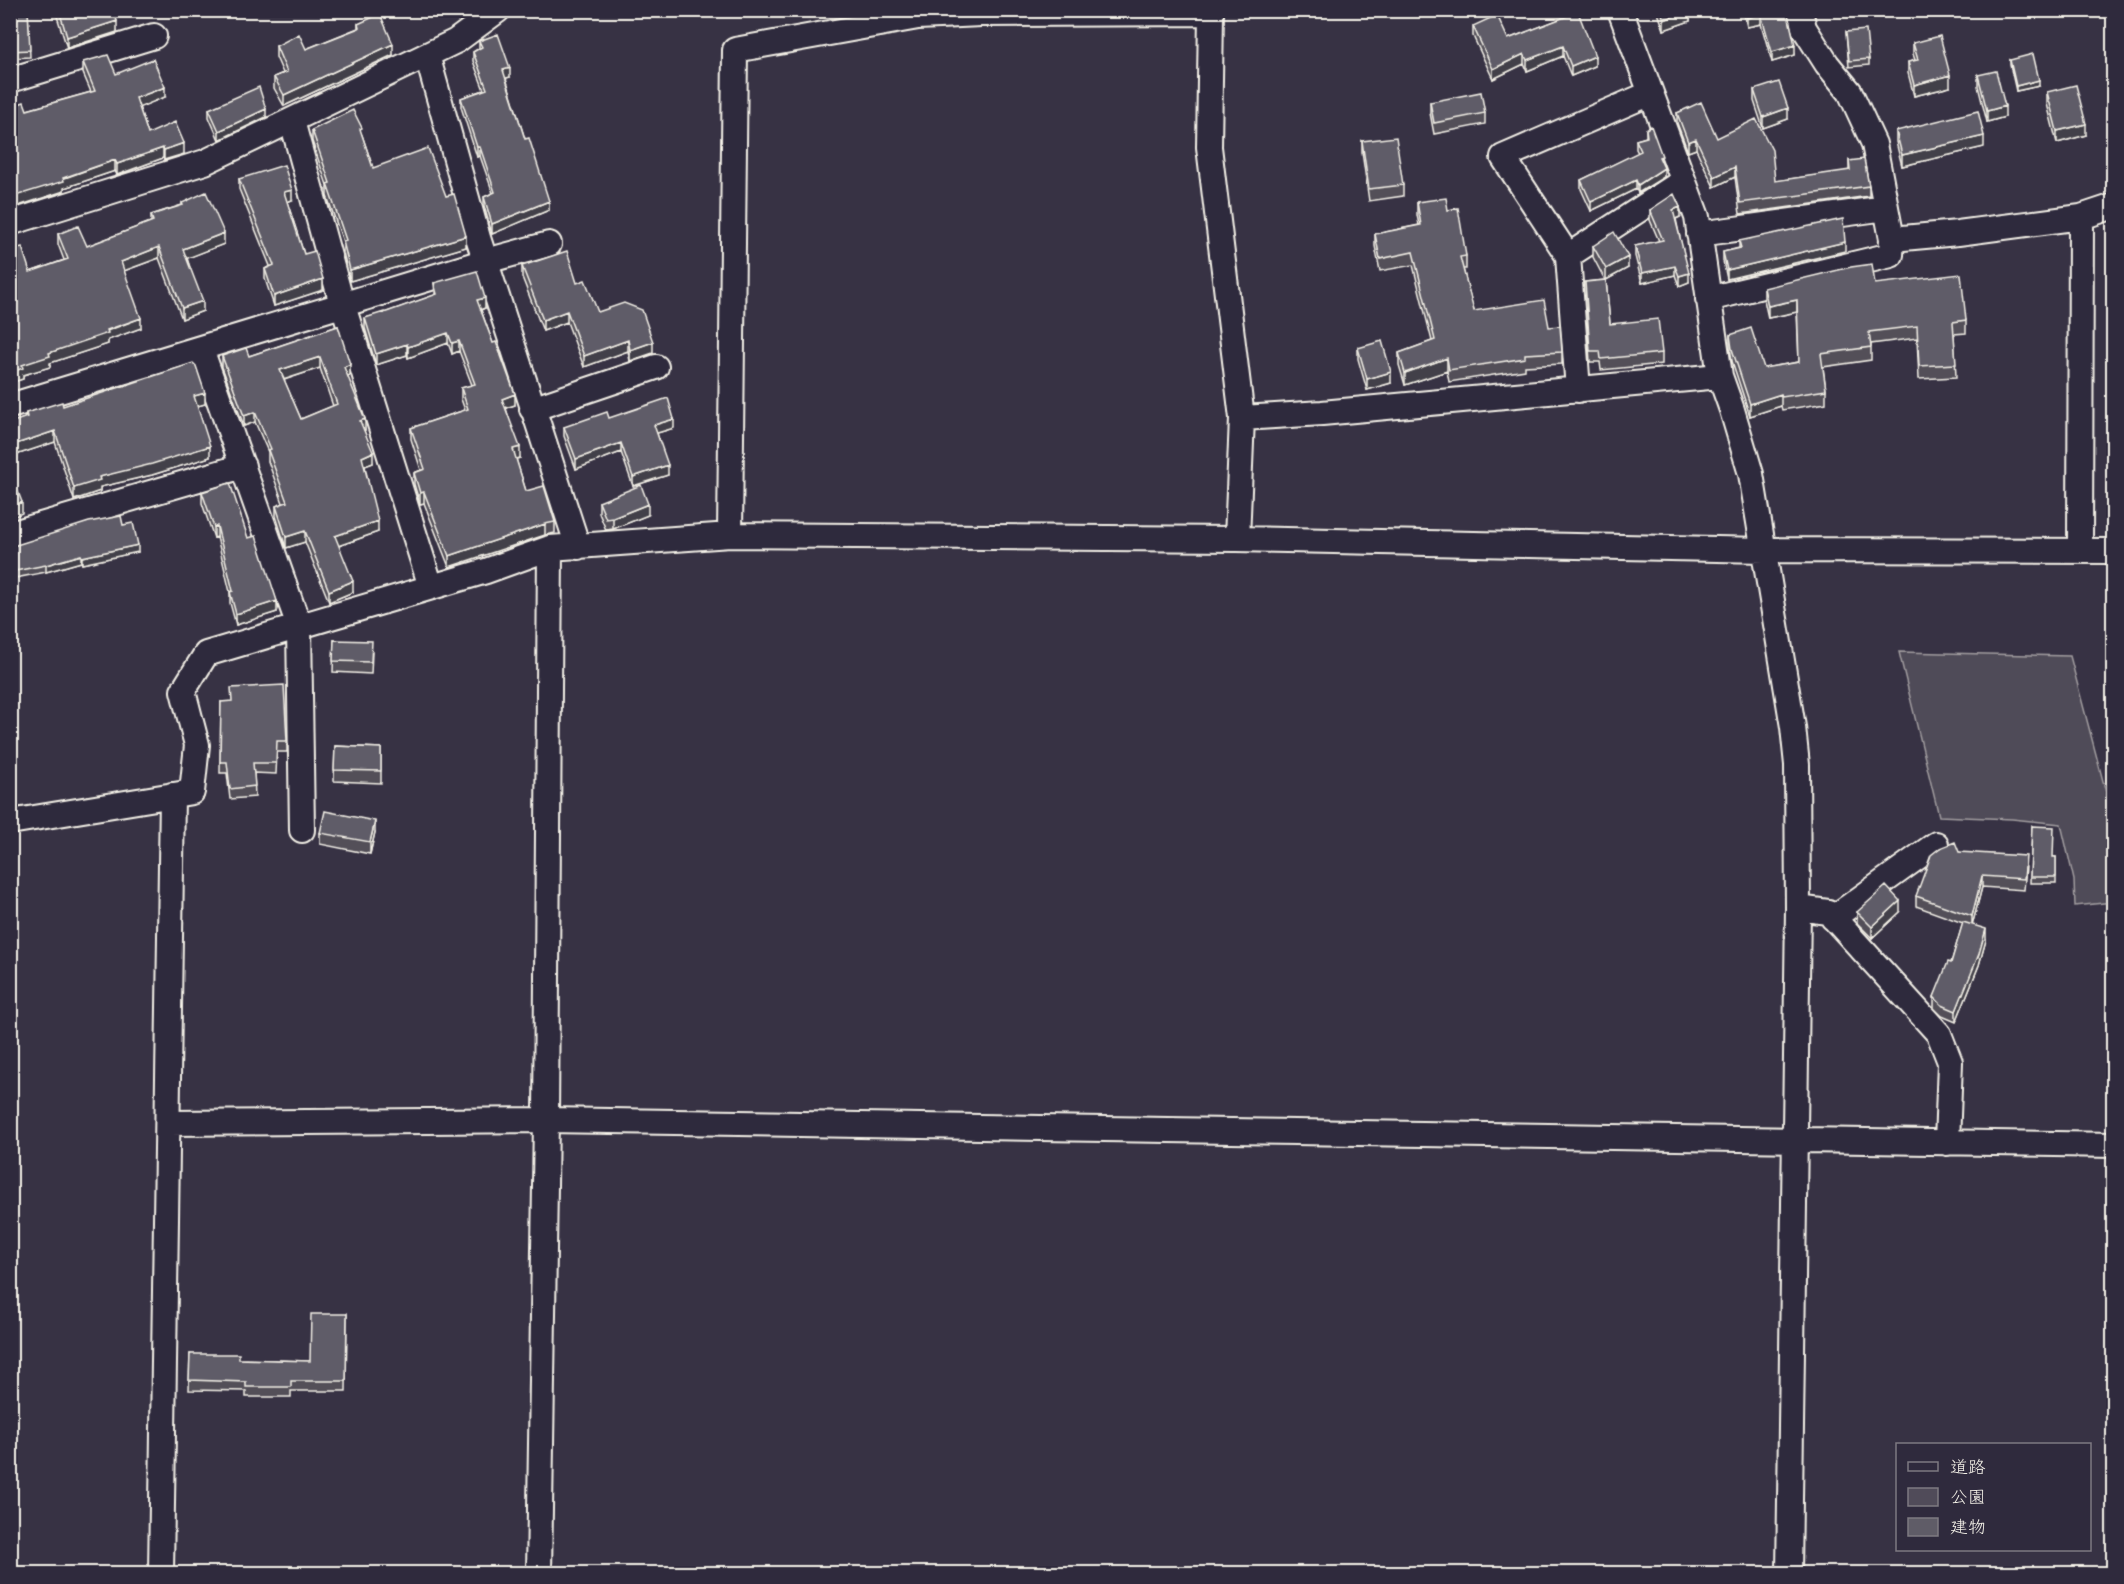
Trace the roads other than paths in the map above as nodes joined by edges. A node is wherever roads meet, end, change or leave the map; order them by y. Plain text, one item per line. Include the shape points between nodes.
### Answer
1 (498, 10) edge
2 (1620, 10) edge
3 (1800, 10) edge
4 (1182, 11) edge
5 (154, 36) dead end
6 (427, 55) junction
7 (10, 80) edge
8 (1651, 93) junction
9 (292, 121) junction
10 (1683, 181) junction
11 (2114, 206) edge
12 (1886, 208) junction
13 (2081, 217) junction
14 (10, 223) edge
15 (1699, 234) junction
16 (1892, 239) junction
17 (549, 244) dead end
18 (1568, 256) junction
19 (486, 261) junction
20 (1708, 299) junction
21 (343, 306) junction
22 (201, 349) junction
23 (656, 367) dead end
24 (1720, 376) junction
25 (1578, 390) junction
26 (10, 406) edge
27 (532, 410) junction
28 (1242, 418) junction
29 (243, 466) junction
30 (10, 534) edge
31 (730, 535) junction
32 (1237, 539) junction
33 (578, 547) junction
34 (550, 548) junction
35 (1764, 549) junction
36 (2080, 550) junction
37 (2114, 551) edge
38 (431, 587) junction
39 (299, 626) junction
40 (172, 795) junction
41 (10, 822) edge
42 (302, 830) dead end
43 (1936, 844) dead end
44 (1798, 908) junction
45 (1833, 918) junction
46 (546, 1120) junction
47 (169, 1123) junction
48 (1794, 1141) junction
49 (1947, 1143) junction
50 (2114, 1145) edge
51 (161, 1574) edge
52 (539, 1574) edge
53 (1789, 1574) edge

1 - 6 street via 456,41
2 - 8 street
3 - 12 street via 1804,28 1850,92 1874,144
4 - 28 street via 1211,13 1209,147
4 - 31 street via 918,17 735,50
5 - 7 street
6 - 9 street
6 - 19 street
8 - 10 street
8 - 18 street via 1503,157
9 - 14 street via 205,162
9 - 21 street
10 - 15 street
10 - 18 street
11 - 13 street
12 - 15 street
12 - 16 street
13 - 16 street
13 - 36 street
15 - 20 street
16 - 20 street via 1891,255
17 - 19 street
18 - 25 street
19 - 21 street
19 - 27 street
20 - 24 street
21 - 22 street
21 - 38 street
22 - 26 street
22 - 29 street
23 - 27 street
24 - 25 street
24 - 35 street via 1750,474
25 - 28 street
27 - 33 street
28 - 32 street
29 - 30 street
29 - 39 street
31 - 32 street
31 - 33 street
32 - 35 street
33 - 34 street
34 - 38 street
34 - 46 street
35 - 36 street
35 - 44 street via 1797,765
36 - 37 street
38 - 39 street
39 - 40 street via 206,654 183,691 197,745 192,792
39 - 42 street
40 - 41 street
40 - 47 street
43 - 45 street
44 - 45 street via 1828,912
44 - 48 street
45 - 49 street via 1939,1034 1950,1062
46 - 47 street
46 - 48 street
46 - 52 street
47 - 51 street
48 - 49 street
48 - 53 street
49 - 50 street

